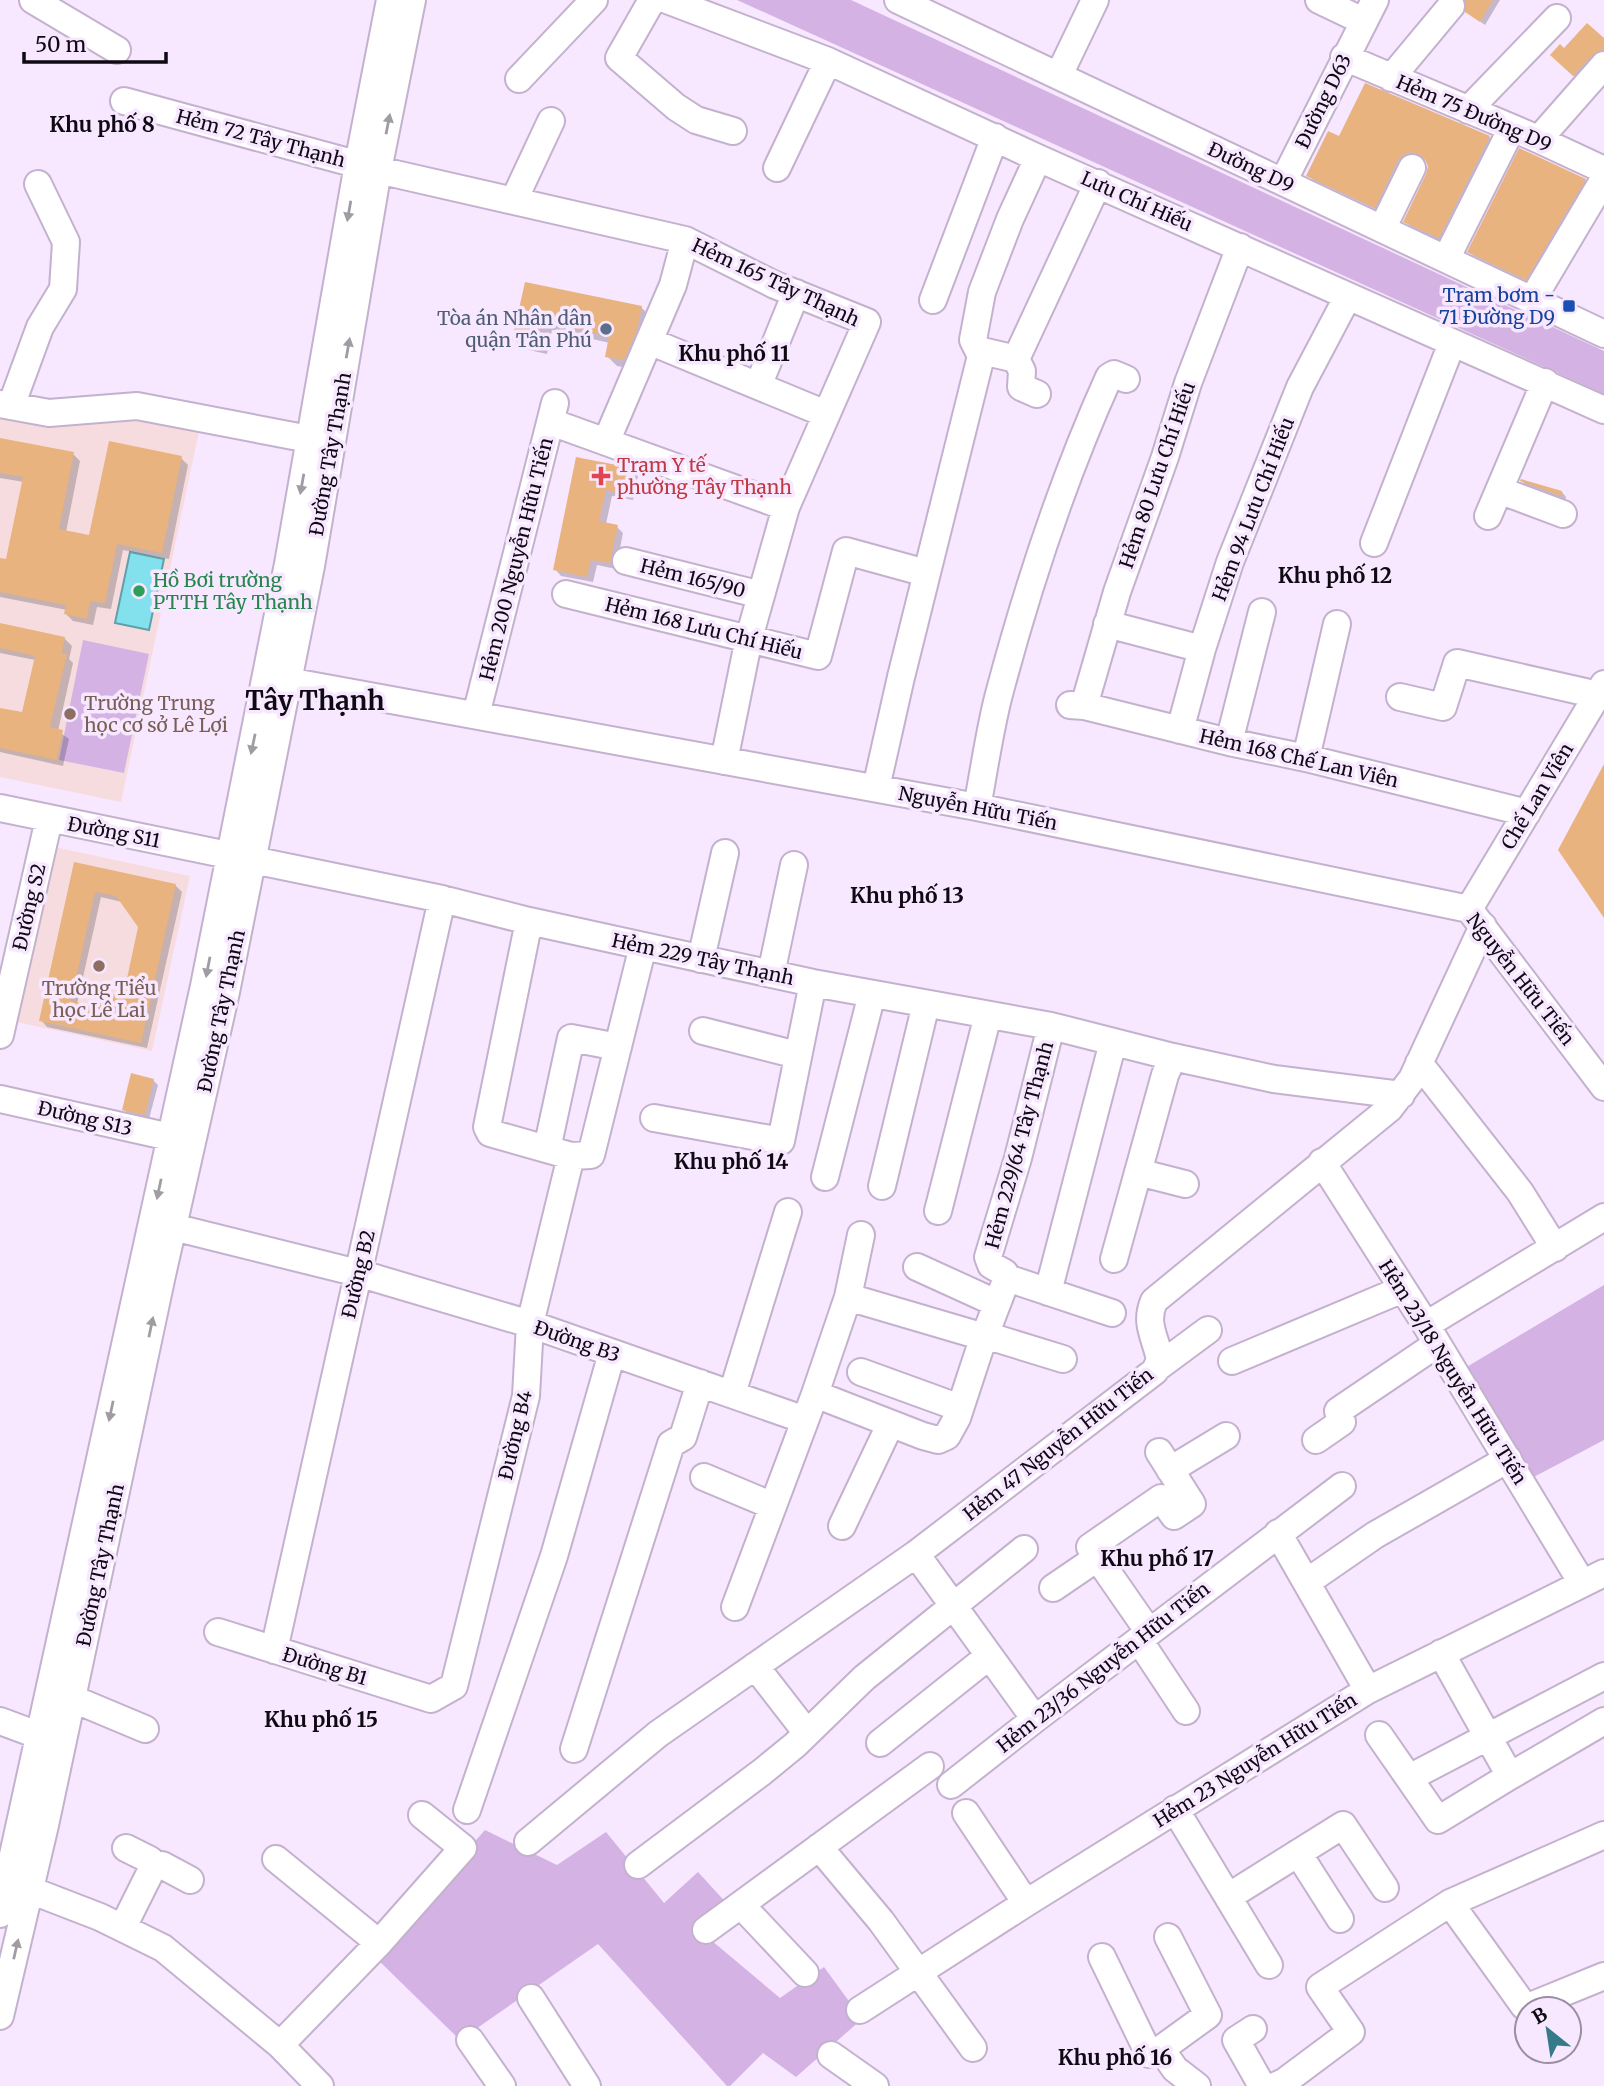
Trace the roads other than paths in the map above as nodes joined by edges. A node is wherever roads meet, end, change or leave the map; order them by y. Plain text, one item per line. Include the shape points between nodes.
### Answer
1 (33, 0) edge
2 (390, 0) edge
3 (412, 0) edge
4 (594, 0) edge
5 (652, 0) edge
6 (667, 0) edge
7 (898, 0) edge
8 (1095, 0) edge
9 (1319, 0) edge
10 (1451, 6) dead end
11 (1369, 10) edge
12 (1557, 18) dead end
13 (117, 50) dead end
14 (1344, 57) junction
15 (828, 61) junction
16 (1604, 65) edge
17 (1059, 75) junction
18 (1391, 78) junction
19 (519, 79) dead end
20 (124, 101) dead end
21 (1468, 110) junction
22 (551, 121) dead end
23 (1511, 128) junction
24 (733, 131) dead end
25 (995, 136) junction
26 (1539, 139) junction
27 (1038, 158) junction
28 (368, 167) junction
29 (777, 168) dead end
30 (1412, 168) dead end
31 (1604, 170) edge
32 (1604, 180) edge
33 (1283, 182) junction
34 (1098, 183) junction
35 (38, 184) dead end
36 (514, 200) junction
37 (1382, 229) junction
38 (685, 240) junction
39 (1240, 247) junction
40 (1446, 259) junction
41 (796, 293) junction
42 (1348, 296) junction
43 (933, 300) dead end
44 (1532, 300) junction
45 (1604, 334) edge
46 (649, 341) junction
47 (1452, 343) junction
48 (978, 350) junction
49 (1016, 359) junction
50 (1126, 379) dead end
51 (1545, 382) junction
52 (758, 386) junction
53 (1037, 394) dead end
54 (6, 405) edge
55 (1604, 410) edge
56 (826, 414) junction
57 (309, 439) junction
58 (606, 442) junction
59 (1499, 490) junction
60 (786, 507) junction
61 (1563, 514) dead end
62 (1488, 516) dead end
63 (1374, 543) dead end
64 (626, 561) dead end
65 (926, 573) junction
66 (566, 594) dead end
67 (761, 595) junction
68 (1262, 612) dead end
69 (1107, 624) junction
70 (1337, 624) dead end
71 (749, 638) junction
72 (1202, 649) junction
73 (278, 679) junction
74 (1601, 689) edge
75 (1400, 697) dead end
76 (1077, 706) joint
77 (476, 715) junction
78 (1180, 730) junction
79 (1228, 742) junction
80 (1306, 758) junction
81 (724, 761) junction
82 (876, 788) junction
83 (977, 807) junction
84 (0, 808) edge
85 (1527, 813) junction
86 (48, 819) junction
87 (725, 853) dead end
88 (241, 858) junction
89 (794, 865) dead end
90 (442, 899) junction
91 (1476, 918) junction
92 (528, 921) junction
93 (643, 946) junction
94 (701, 958) junction
95 (771, 974) junction
96 (813, 983) junction
97 (872, 994) junction
98 (4, 998) edge
99 (926, 1004) junction
100 (988, 1015) junction
101 (1051, 1027) junction
102 (703, 1031) dead end
103 (0, 1035) edge
104 (1113, 1042) junction
105 (618, 1046) junction
106 (797, 1055) junction
107 (1164, 1055) junction
108 (1419, 1063) junction
109 (1604, 1087) edge
110 (1401, 1095) junction
111 (0, 1099) edge
112 (654, 1118) dead end
113 (170, 1137) junction
114 (559, 1153) junction
115 (1322, 1163) junction
116 (1138, 1172) junction
117 (825, 1177) dead end
118 (1185, 1184) dead end
119 (882, 1186) dead end
120 (938, 1211) dead end
121 (788, 1212) dead end
122 (1604, 1217) edge
123 (162, 1224) junction
124 (861, 1235) dead end
125 (1555, 1248) junction
126 (1114, 1259) dead end
127 (917, 1268) dead end
128 (358, 1273) junction
129 (1007, 1278) junction
130 (1403, 1289) junction
131 (1048, 1292) junction
132 (848, 1297) junction
133 (996, 1303) junction
134 (1112, 1313) dead end
135 (530, 1324) junction
136 (1208, 1330) dead end
137 (1431, 1335) junction
138 (984, 1336) junction
139 (612, 1353) junction
140 (1063, 1359) dead end
141 (1232, 1361) dead end
142 (1158, 1367) junction
143 (861, 1372) dead end
144 (700, 1383) junction
145 (732, 1394) junction
146 (815, 1394) junction
147 (960, 1408) junction
148 (805, 1420) junction
149 (894, 1426) junction
150 (1226, 1436) dead end
151 (1316, 1440) dead end
152 (1508, 1459) junction
153 (704, 1477) dead end
154 (1342, 1486) dead end
155 (773, 1506) junction
156 (842, 1526) dead end
157 (1278, 1532) junction
158 (1024, 1549) dead end
159 (916, 1554) junction
160 (1097, 1558) junction
161 (1593, 1578) edge
162 (1307, 1582) junction
163 (1053, 1588) dead end
164 (953, 1606) junction
165 (735, 1607) dead end
166 (218, 1632) dead end
167 (1144, 1636) junction
168 (274, 1650) junction
169 (1441, 1653) junction
170 (989, 1656) junction
171 (755, 1666) junction
172 (1604, 1676) edge
173 (1368, 1690) junction
174 (71, 1698) junction
175 (431, 1699) joint
176 (1186, 1711) dead end
177 (1035, 1718) junction
178 (0, 1721) edge
179 (1604, 1721) edge
180 (145, 1728) dead end
181 (807, 1733) junction
182 (1378, 1735) dead end
183 (1488, 1737) junction
184 (51, 1739) junction
185 (880, 1743) dead end
186 (574, 1749) dead end
187 (930, 1766) dead end
188 (1510, 1776) junction
189 (1409, 1778) junction
190 (951, 1785) dead end
191 (467, 1810) dead end
192 (1175, 1810) junction
193 (966, 1813) dead end
194 (422, 1815) dead end
195 (1604, 1835) edge
196 (528, 1842) dead end
197 (819, 1847) junction
198 (126, 1848) dead end
199 (1298, 1853) junction
200 (276, 1859) dead end
201 (638, 1865) dead end
202 (153, 1867) junction
203 (190, 1880) dead end
204 (13, 1882) edge
205 (1385, 1888) dead end
206 (1228, 1897) junction
207 (1026, 1903) junction
208 (1450, 1903) junction
209 (741, 1905) junction
210 (0, 1914) edge
211 (1340, 1919) dead end
212 (123, 1927) junction
213 (706, 1930) dead end
214 (1168, 1937) dead end
215 (379, 1943) junction
216 (1102, 1958) dead end
217 (1269, 1965) dead end
218 (919, 1972) junction
219 (806, 1973) dead end
220 (1604, 1976) edge
221 (531, 1998) dead end
222 (860, 2010) dead end
223 (0, 2016) edge
224 (1253, 2029) dead end
225 (470, 2040) dead end
226 (280, 2045) junction
227 (973, 2048) dead end
228 (1161, 2049) junction
229 (831, 2054) dead end
230 (1276, 2085) edge
231 (320, 2086) edge
232 (502, 2086) edge
233 (587, 2086) edge
234 (875, 2086) edge
235 (1197, 2086) edge

1 - 13 street
2 - 28 street, Đường Tây Thạnh
28 -> 3 street, Đường Tây Thạnh
4 - 19 street
5 - 24 street via 619,58 696,120
6 - 15 street, Lưu Chí Hiếu
7 - 17 street, Đường D9
8 - 17 street
9 - 11 street
10 - 18 street
11 - 14 street, Đường D63
12 - 21 street
14 - 18 street, Hẻm 75 Đường D9
14 - 33 street, Đường D63
15 - 25 street, Lưu Chí Hiếu
15 - 29 street
16 - 26 street
17 - 33 street, Đường D9
18 - 21 street, Hẻm 75 Đường D9
20 - 28 street, Hẻm 72 Tây Thạnh
21 - 23 street, Hẻm 75 Đường D9
22 - 36 street
23 - 26 street, Hẻm 75 Đường D9
23 - 40 street
25 - 27 street, Lưu Chí Hiếu
25 - 43 street
26 - 31 street, Hẻm 75 Đường D9
27 - 34 street, Lưu Chí Hiếu
27 - 48 street via 982,292 973,340
28 - 36 street, Hẻm 165 Tây Thạnh
28 -> 57 street, Đường Tây Thạnh
73 -> 28 street, Đường Tây Thạnh
30 - 37 street
32 - 44 street
33 - 37 street, Đường D9
34 - 39 street, Lưu Chí Hiếu
34 - 49 street
35 - 54 street via 66,242 63,289 40,327
36 - 38 street, Hẻm 165 Tây Thạnh
37 - 40 street, Đường D9
38 - 41 street, Hẻm 165 Tây Thạnh
38 - 46 street via 673,285
39 - 42 street, Lưu Chí Hiếu
39 - 69 street, Hẻm 80 Lưu Chí Hiếu via 1188,383
40 - 44 street, Đường D9
41 - 52 street
41 - 56 street, Hẻm 165 Tây Thạnh via 867,322
42 - 47 street, Lưu Chí Hiếu
42 - 72 street, Hẻm 94 Lưu Chí Hiếu via 1300,387 1230,562
44 - 45 street, Đường D9
46 - 52 street
46 - 58 street
47 - 51 street, Lưu Chí Hiếu
47 - 63 street
48 - 49 street
48 - 65 street via 981,356
49 - 53 street via 1023,371 1021,387
50 - 83 street via 1114,374 1109,377 1048,528 998,700
51 - 55 street, Lưu Chí Hiếu
51 - 59 street
52 - 56 street
54 - 57 street via 49,413 137,406
56 - 60 street, Hẻm 165 Tây Thạnh
57 -> 73 street, Đường Tây Thạnh
58 - 60 street
58 - 77 street, Hẻm 200 Nguyễn Hữu Tiến via 553,413
59 - 61 street
59 - 62 street
60 - 67 street, Hẻm 165 Tây Thạnh
64 - 67 street, Hẻm 165/90
65 - 71 street, Hẻm 168 Lưu Chí Hiếu via 846,551 818,656
65 - 82 street
66 - 71 street, Hẻm 168 Lưu Chí Hiếu
67 - 71 street, Hẻm 165 Tây Thạnh
68 - 79 street
69 - 72 street
69 - 76 street, Hẻm 80 Lưu Chí Hiếu
70 - 80 street
71 - 81 street, Hẻm 165 Tây Thạnh
72 - 78 street, Hẻm 94 Lưu Chí Hiếu
73 - 77 street, Nguyễn Hữu Tiến
73 - 88 street, Đường Tây Thạnh
74 - 75 street via 1457,663 1443,707
74 - 85 street, Chế Lan Viên
76 - 78 street, Hẻm 168 Chế Lan Viên
77 - 81 street, Nguyễn Hữu Tiến
78 - 79 street, Hẻm 168 Chế Lan Viên
79 - 80 street, Hẻm 168 Chế Lan Viên
80 - 85 street, Hẻm 168 Chế Lan Viên
81 - 82 street, Nguyễn Hữu Tiến
82 - 83 street, Nguyễn Hữu Tiến
83 - 91 street, Nguyễn Hữu Tiến
84 - 86 street, Đường S11
85 - 91 street, Chế Lan Viên
86 - 88 street, Đường S11
86 - 98 street, Đường S2
87 - 94 street
88 - 90 street, Hẻm 229 Tây Thạnh
88 -> 113 street, Đường Tây Thạnh via 204,986
88 - 123 street, Đường Tây Thạnh via 226,992
89 - 95 street
90 - 92 street, Hẻm 229 Tây Thạnh
90 - 128 street, Đường B2
91 - 108 street, Hẻm 47 Nguyễn Hữu Tiến
91 - 109 street, Nguyễn Hữu Tiến
92 - 93 street, Hẻm 229 Tây Thạnh
92 - 114 street via 487,1126 491,1133
93 - 94 street, Hẻm 229 Tây Thạnh
93 - 105 street
94 - 95 street, Hẻm 229 Tây Thạnh
95 - 96 street, Hẻm 229 Tây Thạnh
96 - 97 street, Hẻm 229 Tây Thạnh
96 - 106 street
97 - 99 street, Hẻm 229 Tây Thạnh
97 - 117 street
98 - 103 street, Đường S2
99 - 100 street, Hẻm 229 Tây Thạnh
99 - 119 street
100 - 101 street, Hẻm 229 Tây Thạnh
100 - 120 street
101 - 104 street, Hẻm 229 Tây Thạnh
101 - 129 street, Hẻm 229/64 Tây Thạnh via 988,1257
102 - 106 street
104 - 107 street, Hẻm 229 Tây Thạnh
104 - 131 street
105 - 114 street via 591,1155
105 - 114 street, Đường B4 via 570,1038
106 - 112 street via 780,1140
107 - 110 street, Hẻm 229 Tây Thạnh via 1274,1079
107 - 116 street via 1165,1075
108 - 110 street, Hẻm 47 Nguyễn Hữu Tiến
108 - 125 street via 1520,1192
110 - 115 street, Hẻm 47 Nguyễn Hữu Tiến
111 - 113 street, Đường S13
113 -> 123 street, Đường Tây Thạnh
114 - 135 street, Đường B4
115 - 130 street, Hẻm 23/18 Nguyễn Hữu Tiến
115 - 142 street, Hẻm 47 Nguyễn Hữu Tiến via 1154,1301 1149,1326 1159,1355
116 - 118 street
116 - 126 street
121 - 145 street
122 - 125 street
123 - 128 street, Đường B3
174 -> 123 street, Đường Tây Thạnh
123 -> 184 street, Đường Tây Thạnh
124 - 132 street
125 - 137 street
127 - 133 street
128 - 135 street, Đường B3
128 - 168 street, Đường B2
129 - 131 street
129 - 133 street, Hẻm 229/64 Tây Thạnh
130 - 137 street, Hẻm 23/18 Nguyễn Hữu Tiến
130 - 141 street
131 - 134 street
132 - 138 street
132 - 146 street
133 - 138 street, Hẻm 229/64 Tây Thạnh
135 - 139 street, Đường B3
135 - 175 street, Đường B4 via 526,1396 454,1686
136 - 142 street
137 - 151 street via 1338,1411 1342,1422
137 - 152 street, Hẻm 23/18 Nguyễn Hữu Tiến
138 - 140 street
138 - 147 street, Hẻm 229/64 Tây Thạnh
139 - 144 street, Đường B3
139 - 191 street via 554,1556
142 - 159 street, Hẻm 47 Nguyễn Hữu Tiến
143 - 147 street
144 - 145 street, Đường B3
144 - 186 street via 683,1437 671,1444
145 - 148 street, Đường B3
146 - 148 street
146 - 149 street, Hẻm 229/64 Tây Thạnh
147 - 149 street, Hẻm 229/64 Tây Thạnh via 941,1440
148 - 155 street
149 - 156 street via 888,1429
150 - 160 street via 1165,1461 1192,1504 1174,1516 1161,1498 1090,1547
152 - 161 street, Hẻm 23/18 Nguyễn Hữu Tiến
152 - 162 street via 1375,1535
153 - 155 street
154 - 157 street, Hẻm 23/36 Nguyễn Hữu Tiến
155 - 165 street
157 - 162 street
157 - 167 street, Hẻm 23/36 Nguyễn Hữu Tiến
158 - 164 street
159 - 164 street
159 - 171 street, Hẻm 47 Nguyễn Hữu Tiến
160 - 163 street
160 - 167 street
161 - 169 street, Hẻm 23 Nguyễn Hữu Tiến
162 - 173 street
164 - 170 street
164 - 181 street via 864,1678
166 - 168 street, Đường B1
167 - 176 street
167 - 177 street, Hẻm 23/36 Nguyễn Hữu Tiến
168 - 175 street, Đường B1
169 - 173 street, Hẻm 23 Nguyễn Hữu Tiến
169 - 183 street
170 - 177 street
170 - 185 street
171 - 181 street
171 - 196 street, Hẻm 47 Nguyễn Hữu Tiến via 658,1734
172 - 183 street
173 - 192 street, Hẻm 23 Nguyễn Hữu Tiến
174 - 180 street
174 - 184 street, Đường Tây Thạnh
177 - 190 street, Hẻm 23/36 Nguyễn Hữu Tiến
178 - 184 street
179 - 188 street
181 - 201 street
182 - 189 street
183 - 188 street
183 - 189 street
184 - 204 street, Đường Tây Thạnh
187 - 197 street
188 - 189 street via 1438,1820
192 - 206 street
192 - 207 street, Hẻm 23 Nguyễn Hữu Tiến
193 - 207 street
194 - 215 street via 463,1848
195 - 208 street
197 - 209 street
197 - 218 street
198 - 202 street via 150,1860
199 - 205 street via 1343,1825
199 - 206 street
199 - 211 street
200 - 215 street
202 - 203 street via 162,1865
202 - 212 street
204 - 210 street, Đường Tây Thạnh
204 - 212 street
223 -> 204 street, Đường Tây Thạnh
206 - 217 street
207 - 218 street, Hẻm 23 Nguyễn Hữu Tiến
208 - 220 street via 1524,2006
208 - 230 street via 1320,1987 1351,2032
209 - 213 street
209 - 219 street
212 - 226 street via 163,1948
214 - 228 street via 1208,2015
215 - 226 street
216 - 228 street via 1150,2054
218 - 222 street, Hẻm 23 Nguyễn Hữu Tiến
218 - 227 street
221 - 233 street
224 - 230 street via 1236,2040
225 - 232 street
226 - 231 street
228 - 235 street via 1175,2069
229 - 234 street

